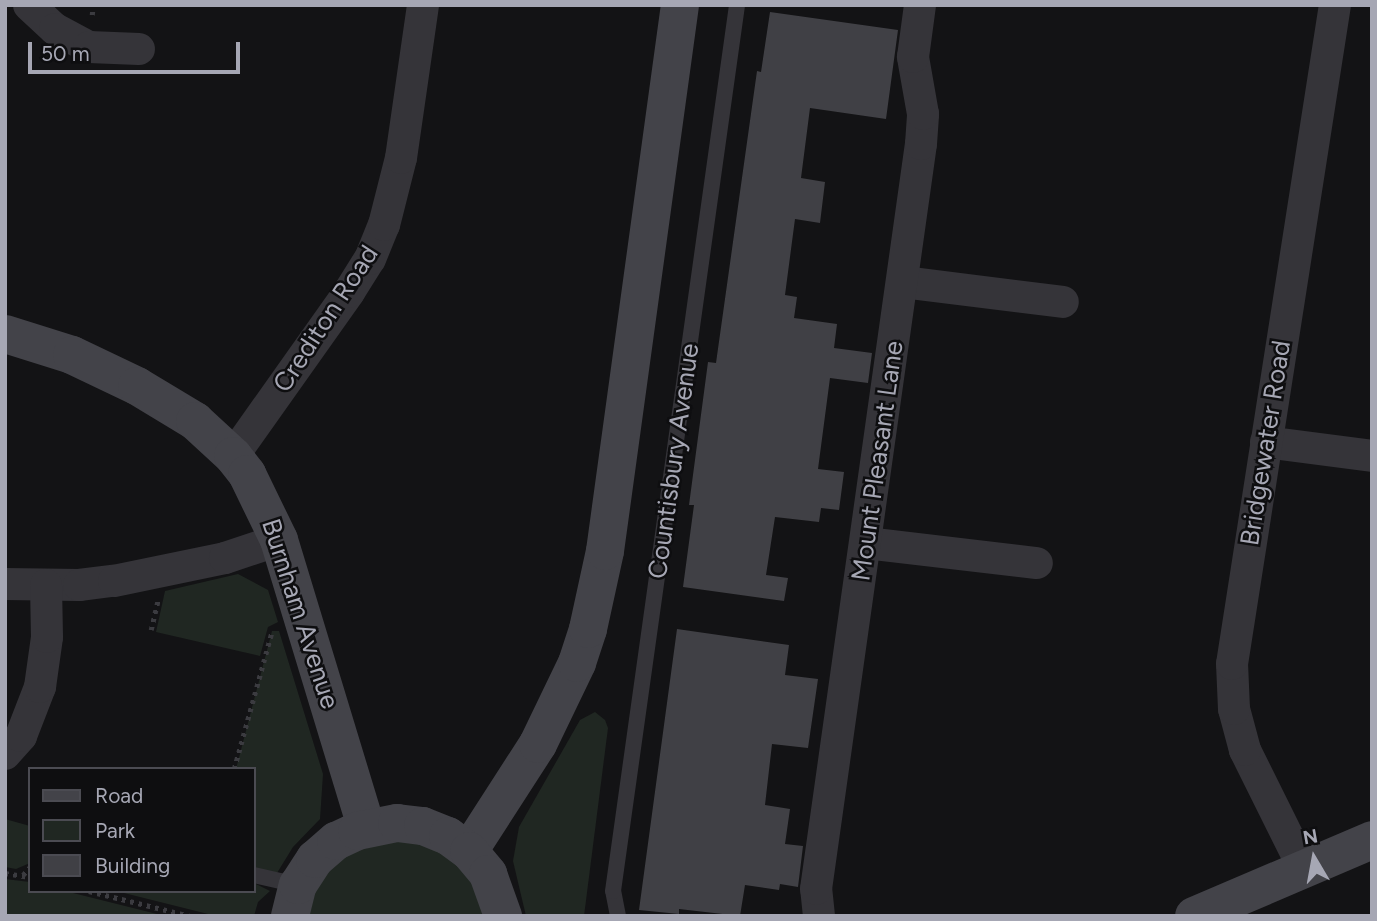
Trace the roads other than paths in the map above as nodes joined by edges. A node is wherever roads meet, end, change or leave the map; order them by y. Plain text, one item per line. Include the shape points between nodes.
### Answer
1 (29, 5) edge
2 (423, 5) edge
3 (680, 5) edge
4 (737, 5) edge
5 (920, 5) edge
6 (1335, 5) edge
7 (139, 49) dead end
8 (903, 282) junction
9 (1063, 302) dead end
10 (5, 334) edge
11 (1266, 443) junction
12 (233, 456) junction
13 (1372, 456) edge
14 (279, 540) junction
15 (866, 543) junction
16 (1037, 564) dead end
17 (5, 584) edge
18 (46, 585) junction
19 (5, 754) edge
20 (366, 827) junction
21 (1372, 840) edge
22 (469, 851) junction
23 (1304, 869) junction
24 (256, 876) edge
25 (294, 901) edge
26 (1210, 913) edge
27 (503, 916) edge
28 (618, 916) edge
29 (819, 916) edge

1 - 7 street via 55,29 89,47
2 - 12 street, Crediton Road via 401,158 384,225 349,292
3 - 22 street via 605,551 589,629 538,744
4 - 28 lane, Countisbury Avenue via 612,891
5 - 8 street, Mount Pleasant Lane via 914,57 923,114
6 - 11 street, Bridgewater Road
8 - 9 street
8 - 15 street, Mount Pleasant Lane
10 - 12 street, Burnham Avenue via 72,355 137,386 195,421
11 - 13 street
11 - 23 street, Bridgewater Road via 1231,664 1234,709 1245,750
12 - 14 street, Burnham Avenue via 258,492
14 - 18 street via 165,572
14 - 20 street, Burnham Avenue
15 - 16 street
15 - 29 street, Mount Pleasant Lane via 817,889
17 - 18 street
18 - 19 street via 47,637 40,687 21,736
20 - 22 street via 397,823 423,827 448,836
20 - 25 street via 336,841 315,859
21 - 23 street
22 - 27 street via 488,874
23 - 26 street
24 - 25 lane

